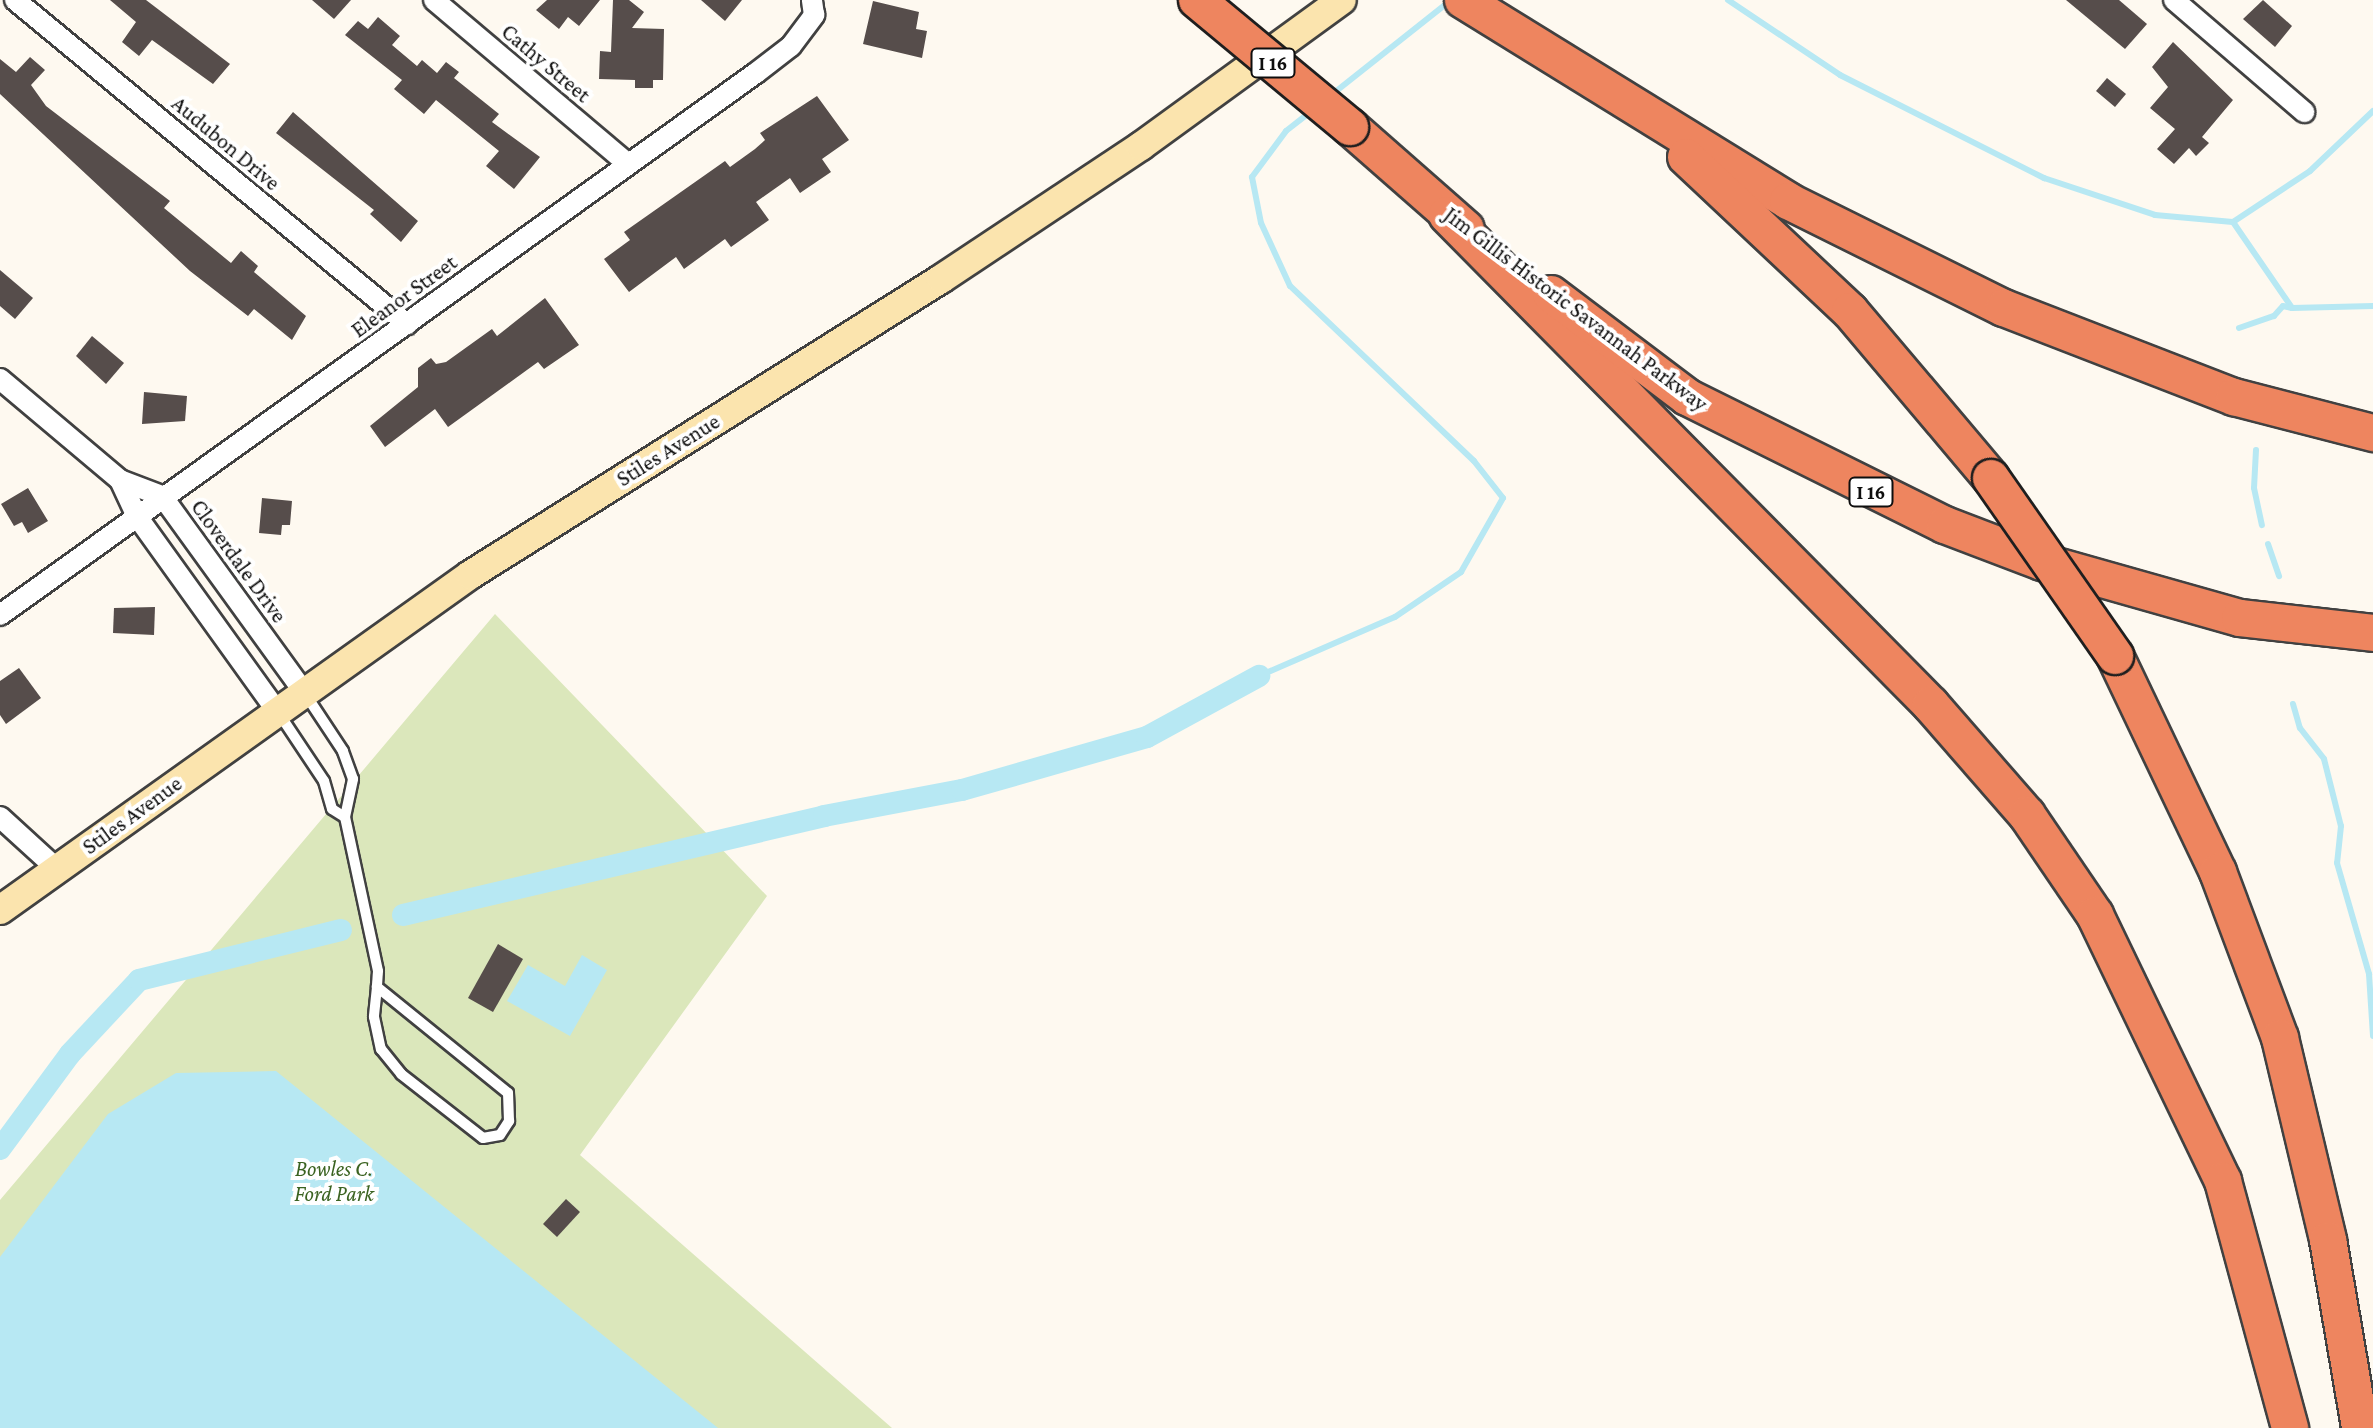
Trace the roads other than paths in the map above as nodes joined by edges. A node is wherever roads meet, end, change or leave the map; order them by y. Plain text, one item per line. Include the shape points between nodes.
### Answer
1 (15, 0) edge
2 (434, 0) edge
3 (812, 0) edge
4 (1197, 0) edge
5 (1342, 0) edge
6 (1463, 0) edge
7 (2174, 0) edge
8 (1635, 109) junction
9 (2304, 112) dead end
10 (627, 163) junction
11 (1447, 215) junction
12 (407, 324) junction
13 (0, 379) edge
14 (2373, 433) edge
15 (120, 480) junction
16 (162, 496) junction
17 (136, 515) junction
18 (0, 615) edge
19 (2373, 633) edge
20 (303, 691) junction
21 (276, 710) junction
22 (0, 817) edge
23 (345, 817) junction
24 (57, 869) junction
25 (0, 910) edge
26 (377, 987) junction
27 (2290, 1428) edge
28 (2360, 1428) edge

1 - 12 street, Audubon Drive
2 - 10 street, Cathy Street
3 - 10 street, Eleanor Street via 814,15 791,46
4 - 11 highway, Jim Gillis Historic Savannah Parkway / I 16, bridge
5 - 20 street, Stiles Avenue via 1065,197 470,575
6 - 8 highway
7 - 9 street
8 - 14 highway via 1788,201 2004,308 2234,397
8 - 28 highway, bridge via 1850,311 1991,478 2115,656 2218,872 2280,1038 2328,1240
10 - 12 street, Eleanor Street
11 - 19 highway, Jim Gillis Historic Savannah Parkway / I 16 via 1687,397 1858,486 2042,562 2240,618
11 - 27 highway via 1931,705 2027,815 2095,915 2223,1181
12 - 16 street, Eleanor Street
13 - 15 street, Cloverdale Drive
15 - 16 street, Cloverdale Drive
15 - 17 street, Cloverdale Drive
16 - 17 street, Eleanor Street
16 - 20 street, Cloverdale Drive
17 - 18 street, Eleanor Street
17 - 21 street, Cloverdale Drive
20 - 21 street, Stiles Avenue
20 - 23 lane via 343,751 353,779
21 - 23 lane via 303,744 332,809
21 - 24 street, Stiles Avenue
22 - 24 street
23 - 26 lane
24 - 25 street, Stiles Avenue
26 - 26 lane via 381,1049 401,1074 483,1138 500,1135 509,1121 508,1093

